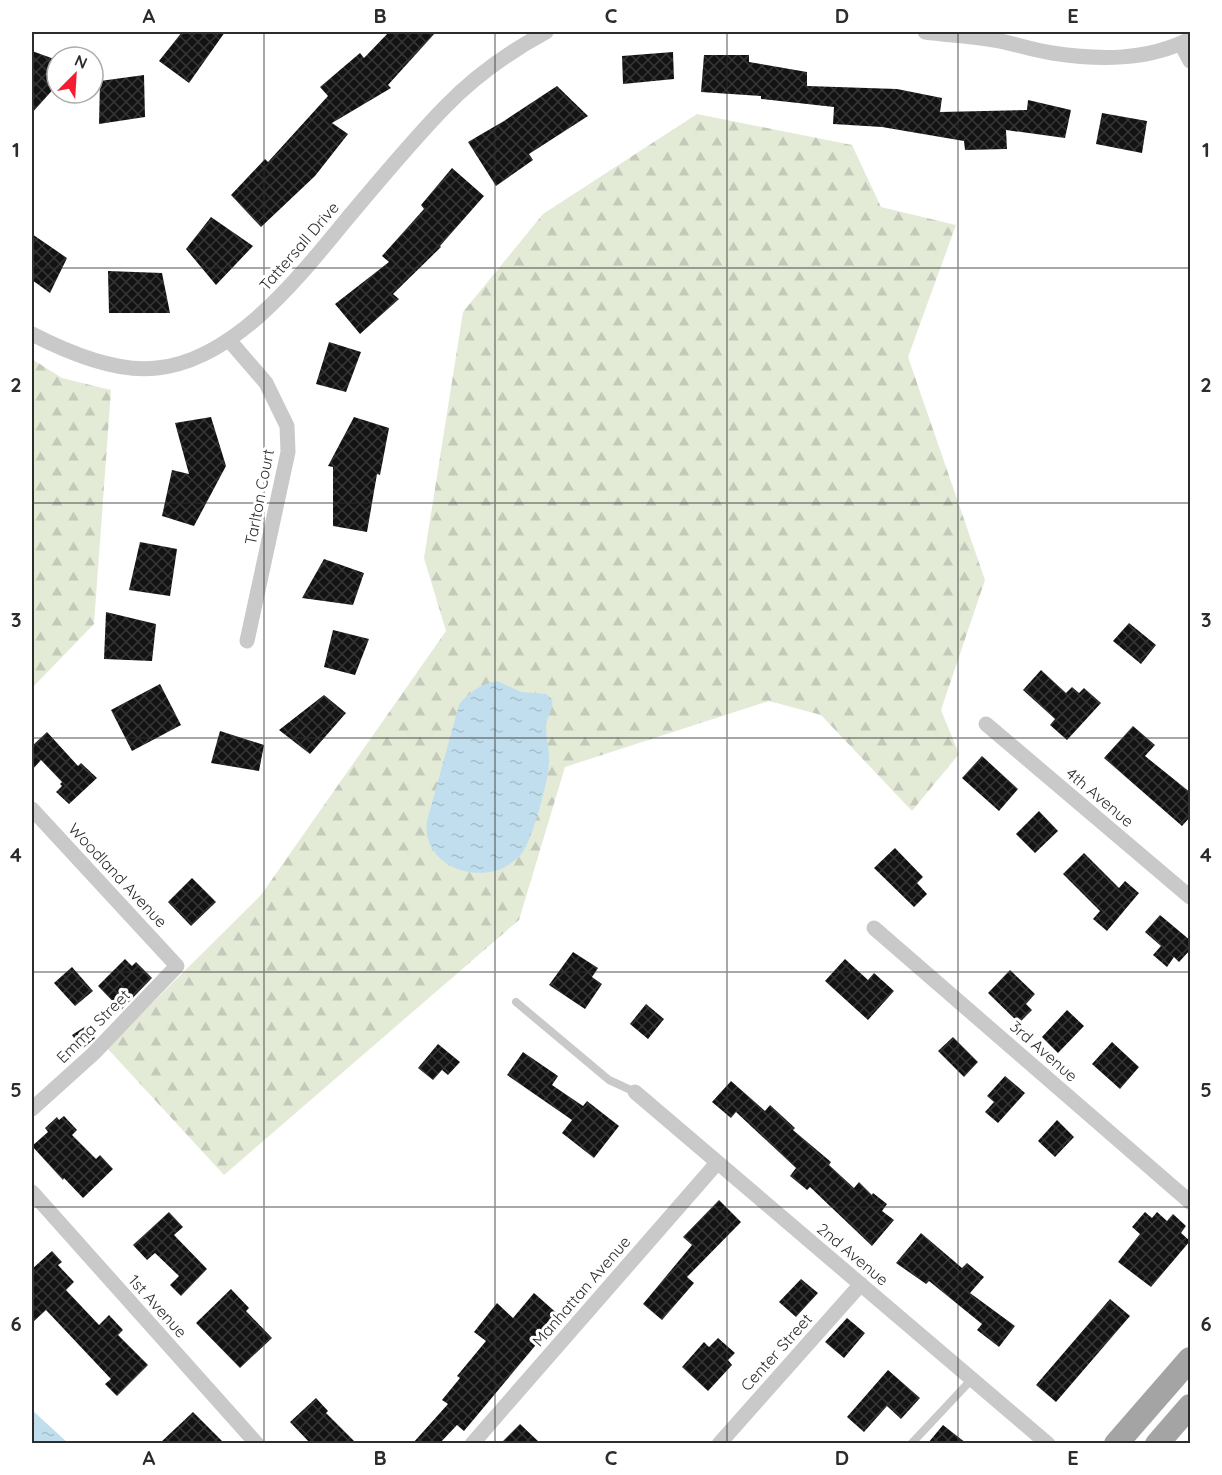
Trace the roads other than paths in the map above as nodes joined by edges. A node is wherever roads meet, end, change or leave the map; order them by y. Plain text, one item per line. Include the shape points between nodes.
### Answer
1 (546, 32) edge
2 (925, 32) edge
3 (956, 34) edge
4 (1186, 41) edge
5 (1191, 61) edge
6 (32, 334) edge
7 (229, 340) junction
8 (247, 641) dead end
9 (986, 724) dead end
10 (32, 809) edge
11 (1191, 897) edge
12 (874, 928) dead end
13 (177, 966) joint
14 (516, 1002) dead end
15 (635, 1092) joint
16 (32, 1109) edge
17 (717, 1163) junction
18 (32, 1192) edge
19 (1191, 1202) edge
20 (861, 1284) junction
21 (1191, 1359) edge
22 (972, 1379) junction
23 (1191, 1406) edge
24 (257, 1443) edge
25 (472, 1443) edge
26 (719, 1443) edge
27 (911, 1443) edge
28 (1048, 1443) edge
29 (1116, 1443) edge
30 (1157, 1443) edge

1 - 7 street, Tattersall Drive via 487,69 460,92 269,308
2 - 3 street
3 - 4 street via 1051,53 1121,58 1148,55
4 - 5 street
6 - 7 street, Tattersall Drive via 80,355 123,367 157,368 204,355
7 - 8 street, Tarlton Court via 266,383 287,426 288,452
9 - 11 street, 4th Avenue
10 - 13 street, Woodland Avenue
12 - 19 street, 3rd Avenue
13 - 16 street, Emma Street via 93,1054
14 - 15 lane via 609,1080
15 - 17 street, 2nd Avenue
17 - 20 street, 2nd Avenue
17 - 25 street, Manhattan Avenue
18 - 24 street, 1st Avenue
20 - 22 street, 2nd Avenue
20 - 26 street, Center Street
21 - 29 main road
22 - 27 lane
22 - 28 street, 2nd Avenue
23 - 30 main road

